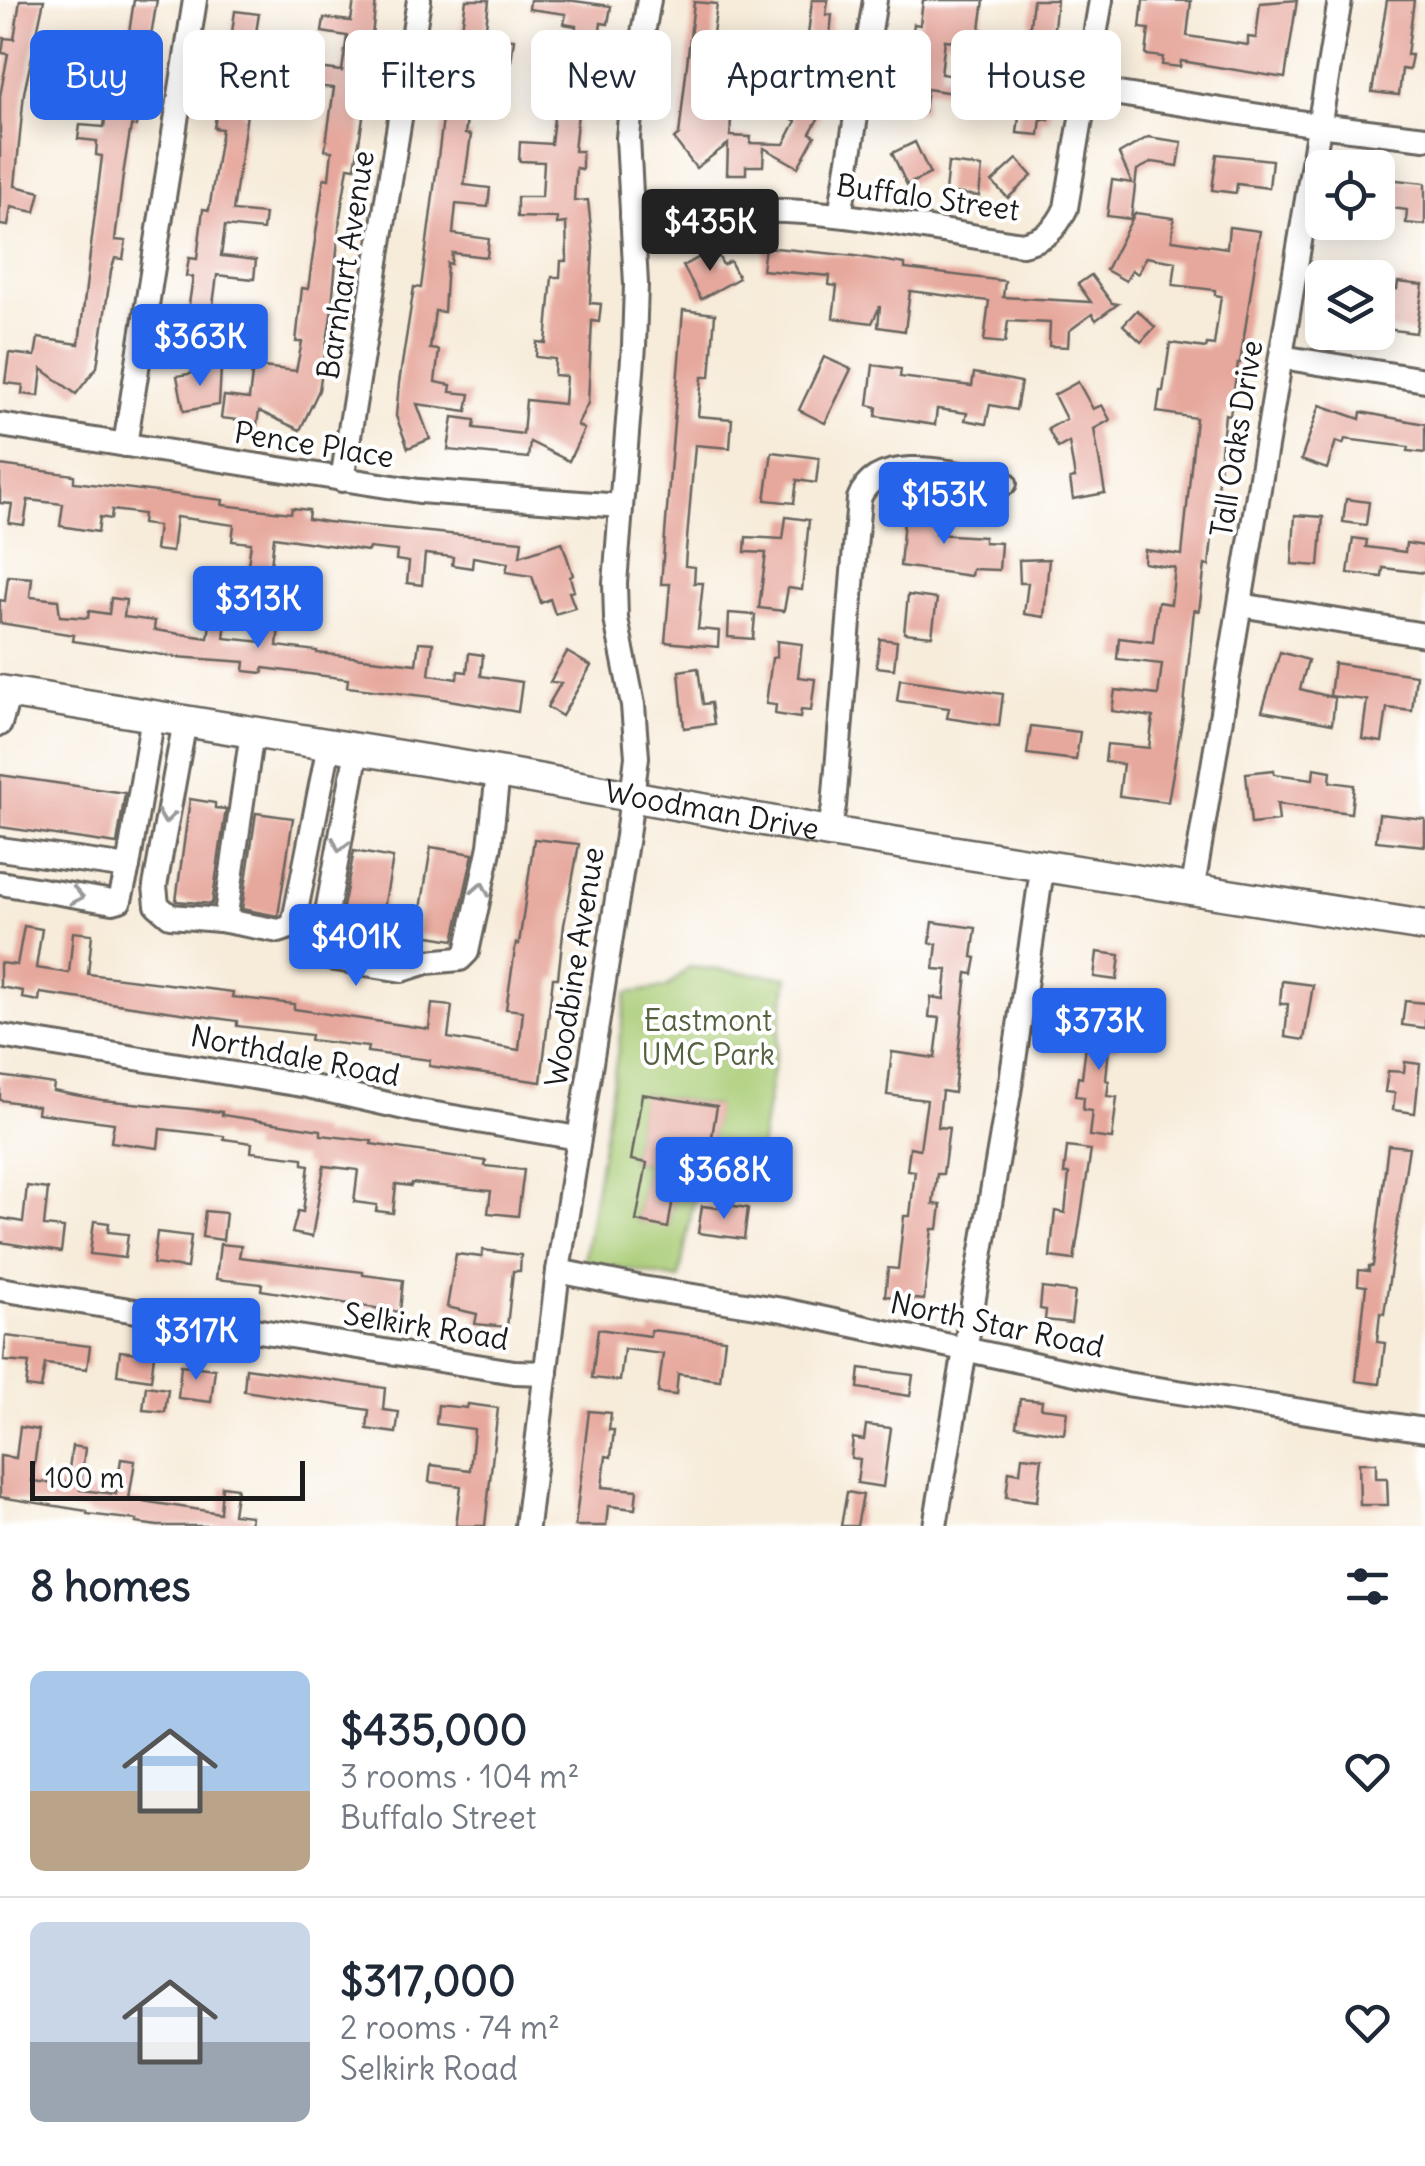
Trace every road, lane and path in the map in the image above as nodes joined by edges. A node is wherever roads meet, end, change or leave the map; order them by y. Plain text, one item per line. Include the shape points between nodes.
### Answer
1 (195, 0) edge
2 (419, 0) edge
3 (649, 0) edge
4 (875, 0) edge
5 (1102, 0) edge
6 (1340, 0) edge
7 (1097, 30) edge
8 (1121, 94) edge
9 (1082, 120) edge
10 (1318, 125) junction
11 (1425, 138) edge
12 (840, 215) junction
13 (632, 216) junction
14 (1281, 357) junction
15 (1425, 380) edge
16 (0, 425) edge
17 (124, 445) junction
18 (342, 480) junction
19 (1005, 483) dead end
20 (621, 506) junction
21 (1240, 605) junction
22 (1425, 635) edge
23 (4, 692) edge
24 (152, 716) junction
25 (185, 722) junction
26 (0, 724) edge
27 (252, 732) junction
28 (343, 747) junction
29 (498, 772) junction
30 (632, 796) junction
31 (829, 832) junction
32 (0, 850) edge
33 (1043, 864) junction
34 (128, 867) junction
35 (0, 883) edge
36 (1193, 888) junction
37 (220, 920) junction
38 (1425, 926) edge
39 (0, 1036) edge
40 (578, 1138) junction
41 (558, 1271) junction
42 (0, 1289) edge
43 (965, 1348) junction
44 (546, 1373) junction
45 (1425, 1430) edge
46 (527, 1526) edge
47 (935, 1526) edge

1 - 17 street
2 - 18 street, Barnhart Avenue
3 - 13 street, Woodbine Avenue via 628,138
4 - 12 street
5 - 7 street
6 - 10 street, Tall Oaks Drive
8 - 10 street
9 - 12 street, Buffalo Street via 1066,208 1050,234 1036,241
10 - 11 street
10 - 14 street, Tall Oaks Drive
12 - 13 street, Buffalo Street via 735,210
13 - 20 street, Woodbine Avenue via 634,346
14 - 15 street
14 - 21 street, Tall Oaks Drive
16 - 17 street, Pence Place
17 - 18 street, Pence Place
18 - 20 street, Pence Place
19 - 31 street via 902,469 863,488
20 - 30 street, Woodbine Avenue via 615,601 634,722
21 - 22 street
21 - 36 street, Tall Oaks Drive
23 - 24 main road, Woodman Drive
23 - 26 street
24 - 25 main road, Woodman Drive
24 - 34 street
25 - 27 main road, Woodman Drive
25 -> 37 street via 154,896 170,916
27 - 28 main road, Woodman Drive
27 - 37 street
28 - 29 main road, Woodman Drive
28 -> 29 street via 324,954 402,970 467,952
28 - 37 street via 293,926 279,931
29 - 30 main road, Woodman Drive
30 - 31 main road, Woodman Drive
30 - 40 street, Woodbine Avenue
31 - 33 main road, Woodman Drive
32 - 34 street
33 - 36 main road, Woodman Drive
33 - 43 street
35 -> 34 street via 113,902 124,893
36 - 38 main road, Woodman Drive
39 - 40 street, Northdale Road
40 - 41 street, Woodbine Avenue
41 - 43 street, North Star Road
41 - 44 street, Woodbine Avenue
42 - 44 street, Selkirk Road
43 - 45 street, North Star Road via 1126,1384
43 - 47 street
44 - 46 street, Woodbine Avenue

